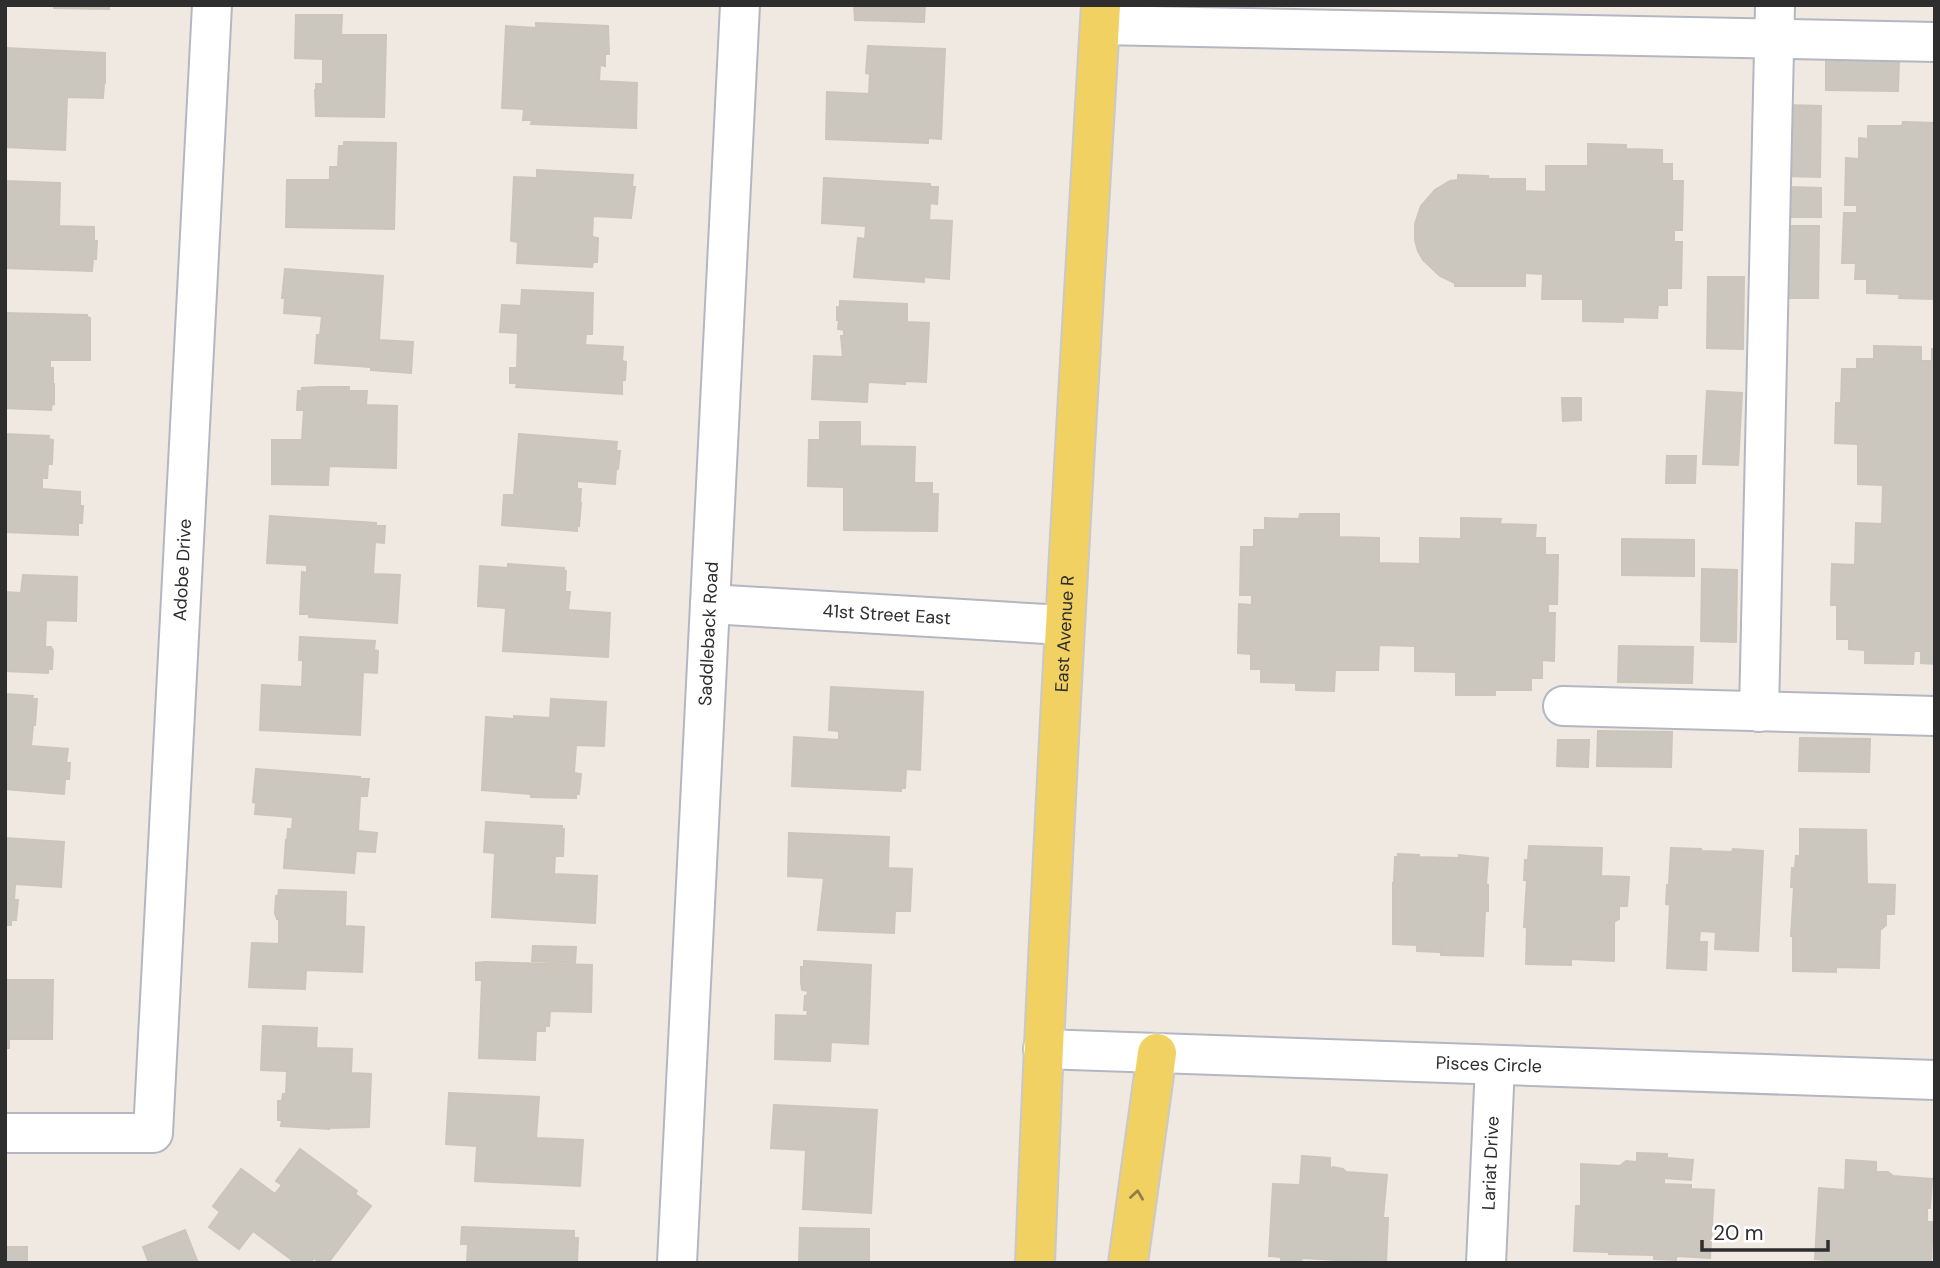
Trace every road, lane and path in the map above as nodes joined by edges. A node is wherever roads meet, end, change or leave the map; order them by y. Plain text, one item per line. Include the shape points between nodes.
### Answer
1 (212, 5) edge
2 (740, 5) edge
3 (1101, 15) edge
4 (1774, 22) edge
5 (1935, 42) edge
6 (710, 604) junction
7 (1063, 625) junction
8 (1563, 706) dead end
9 (1759, 712) junction
10 (1935, 716) edge
11 (1043, 1049) junction
12 (1157, 1053) junction
13 (1495, 1065) junction
14 (1935, 1080) edge
15 (5, 1133) edge
16 (677, 1263) edge
17 (1035, 1263) edge
18 (1128, 1263) edge
19 (1486, 1263) edge

1 - 15 street, Adobe Drive via 153,1133
2 - 6 street, Saddleback Road
3 - 4 street
3 - 7 main road, East Avenue R
4 - 5 street
4 - 9 street
6 - 7 street, 41st Street East
6 - 16 street, Saddleback Road
7 - 11 main road, East Avenue R
8 - 9 street
9 - 10 street
11 - 12 street, Pisces Circle
11 - 17 main road, East Avenue R
12 - 13 street, Pisces Circle
18 -> 12 main road
13 - 14 street, Pisces Circle
13 - 19 street, Lariat Drive

